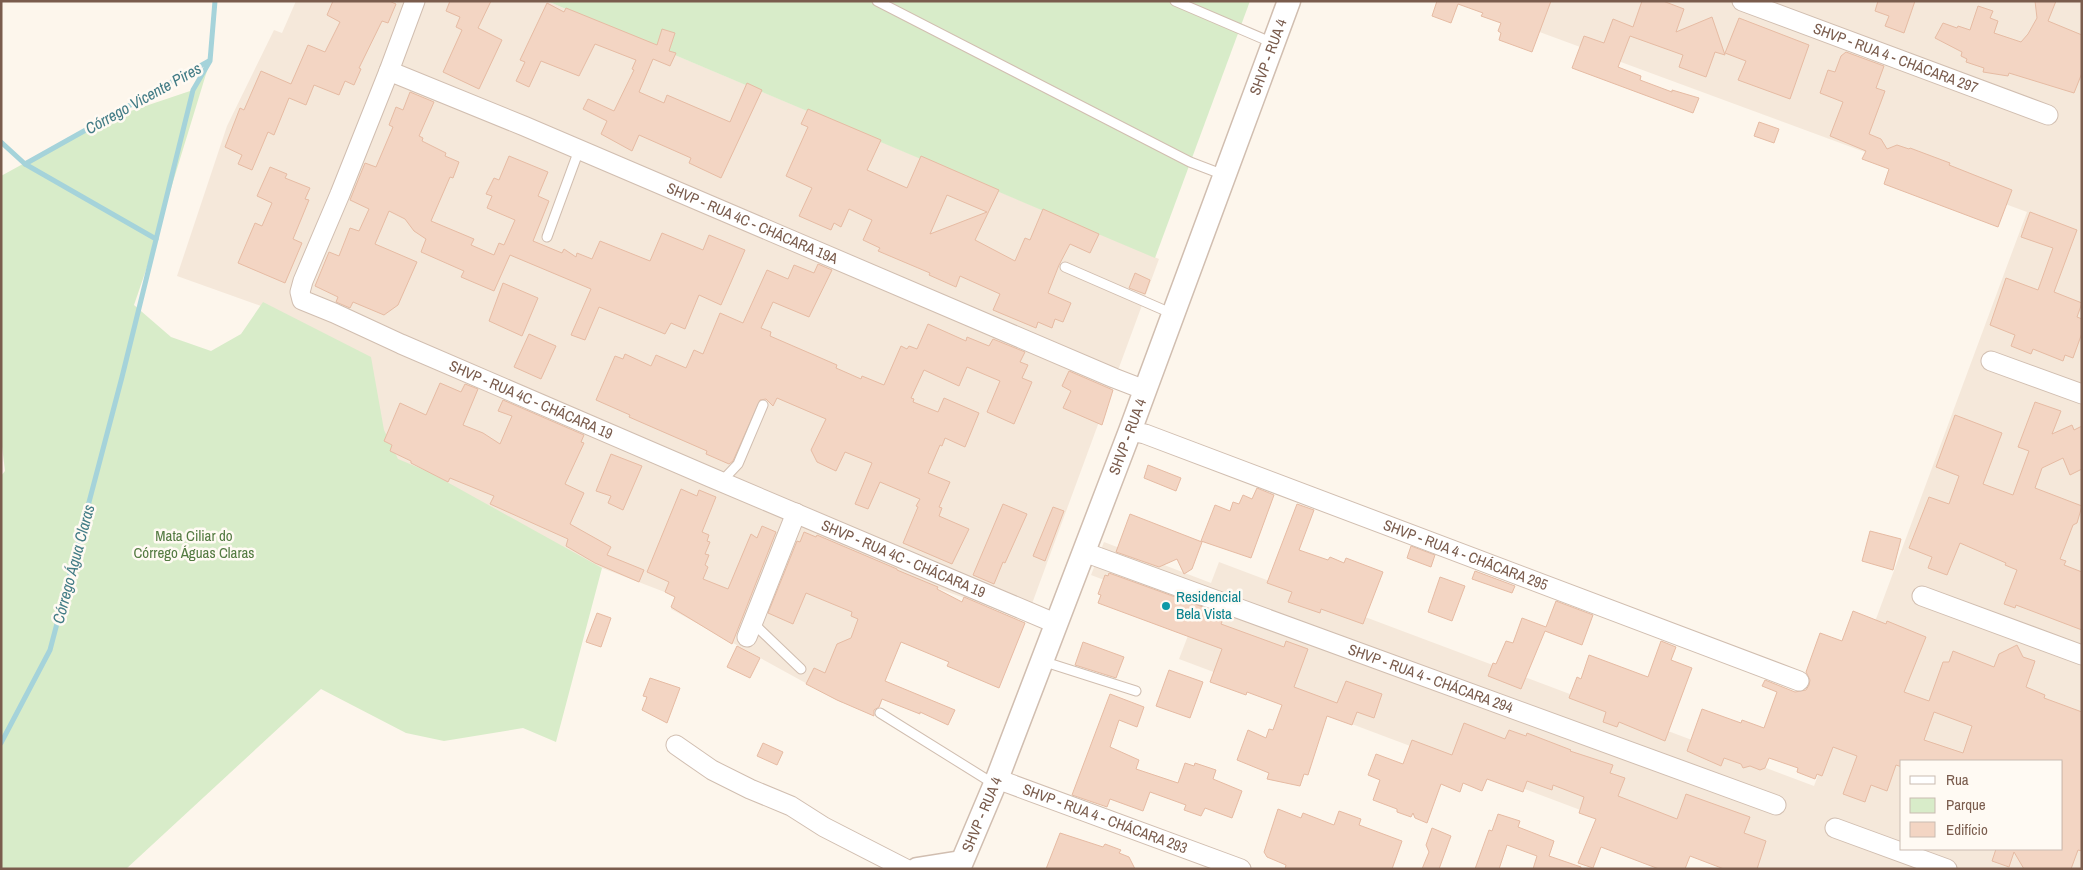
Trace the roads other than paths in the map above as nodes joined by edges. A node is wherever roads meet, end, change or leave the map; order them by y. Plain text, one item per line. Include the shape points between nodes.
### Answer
1 (415, 1) edge
2 (877, 1) edge
3 (1175, 1) edge
4 (1289, 1) edge
5 (1742, 1) edge
6 (1273, 43) junction
7 (389, 71) junction
8 (2048, 115) dead end
9 (579, 150) junction
10 (1224, 175) junction
11 (547, 237) dead end
12 (1065, 267) dead end
13 (1173, 314) junction
14 (1991, 361) dead end
15 (1145, 390) junction
16 (2082, 394) edge
17 (763, 405) dead end
18 (1130, 431) junction
19 (721, 482) junction
20 (796, 513) junction
21 (1084, 552) junction
22 (1922, 596) dead end
23 (1056, 624) junction
24 (750, 630) joint
25 (2082, 655) edge
26 (1042, 661) junction
27 (801, 669) dead end
28 (1799, 681) dead end
29 (1136, 690) dead end
30 (880, 713) dead end
31 (676, 745) dead end
32 (996, 781) junction
33 (1776, 805) dead end
34 (1835, 828) dead end
35 (960, 866) edge
36 (906, 869) edge
37 (917, 869) edge
38 (1241, 869) edge
39 (1947, 869) edge

1 - 7 street, SHVP - RUA 4C - CHÁCARA 19
2 - 10 lane via 1190,162
3 - 6 lane
4 - 6 street, SHVP - RUA 4
5 - 8 street, SHVP - RUA 4 - CHÁCARA 297
6 - 10 street, SHVP - RUA 4
7 - 9 street, SHVP - RUA 4C - CHÁCARA 19A
7 - 19 street, SHVP - RUA 4C - CHÁCARA 19 via 304,281 300,292 302,300
9 - 11 lane
9 - 15 street, SHVP - RUA 4C - CHÁCARA 19A
10 - 13 street, SHVP - RUA 4
12 - 13 lane
13 - 15 street, SHVP - RUA 4
14 - 16 street
15 - 18 street, SHVP - RUA 4
17 - 19 lane via 738,464
18 - 21 street, SHVP - RUA 4
18 - 28 street, SHVP - RUA 4 - CHÁCARA 295
19 - 20 street, SHVP - RUA 4C - CHÁCARA 19
20 - 23 street, SHVP - RUA 4C - CHÁCARA 19
20 - 24 street
21 - 23 street, SHVP - RUA 4
21 - 33 street, SHVP - RUA 4 - CHÁCARA 294
22 - 25 street
23 - 26 street, SHVP - RUA 4
24 - 27 lane
26 - 29 lane
26 - 32 street, SHVP - RUA 4
30 - 32 lane
31 - 36 street via 712,770 791,806 824,827
32 - 35 street, SHVP - RUA 4
32 - 38 street, SHVP - RUA 4 - CHÁCARA 293
34 - 39 street
35 - 37 street

